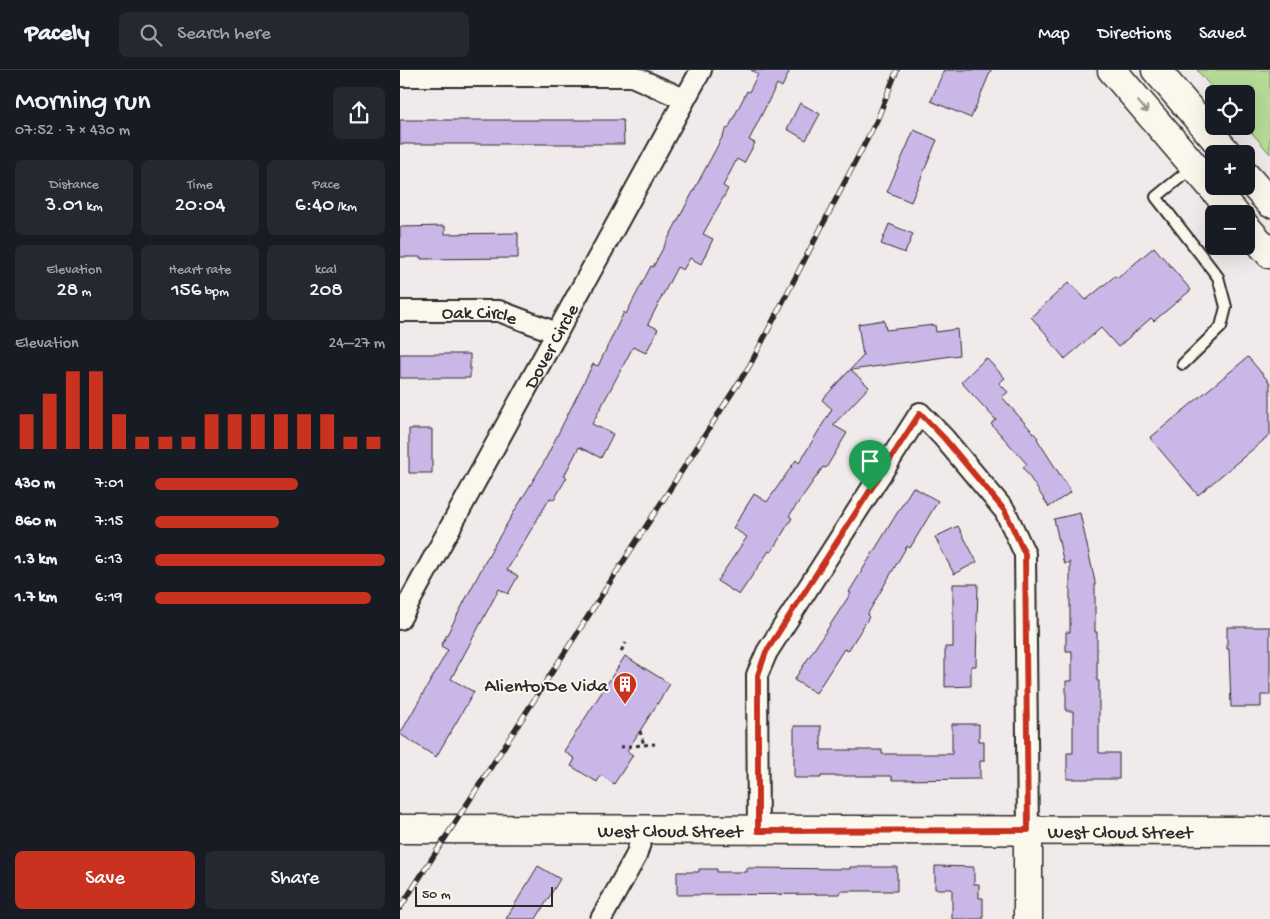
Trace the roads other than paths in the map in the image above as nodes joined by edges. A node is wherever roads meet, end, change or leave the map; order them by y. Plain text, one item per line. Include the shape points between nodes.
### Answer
1 (700, 70) edge
2 (1112, 70) edge
3 (1156, 70) edge
4 (400, 76) edge
5 (684, 99) junction
6 (1220, 145) edge
7 (1194, 166) junction
8 (1255, 186) edge
9 (1270, 203) edge
10 (1227, 205) edge
11 (1255, 237) edge
12 (1270, 254) edge
13 (400, 312) edge
14 (557, 332) junction
15 (1183, 364) dead end
16 (400, 619) edge
17 (400, 829) edge
18 (644, 830) junction
19 (1028, 830) junction
20 (758, 831) junction
21 (1270, 831) edge
22 (601, 919) edge
23 (1028, 919) edge

1 - 5 street, Dover Circle
2 -> 7 main road
3 - 6 main road
4 - 5 street via 632,76
5 - 14 street, Dover Circle
7 - 10 main road
7 - 15 lane via 1156,197 1218,277 1226,307 1221,327
8 - 9 main road
11 - 12 main road
13 - 14 street, Oak Circle via 499,312
14 - 16 street, Dover Circle
17 - 18 main road, West Cloud Street
18 - 20 main road, West Cloud Street
18 - 22 street via 636,856
19 - 20 main road, West Cloud Street
19 - 20 street via 1025,554 1005,511 920,413 766,652 758,675
19 - 21 main road, West Cloud Street
19 - 23 main road

